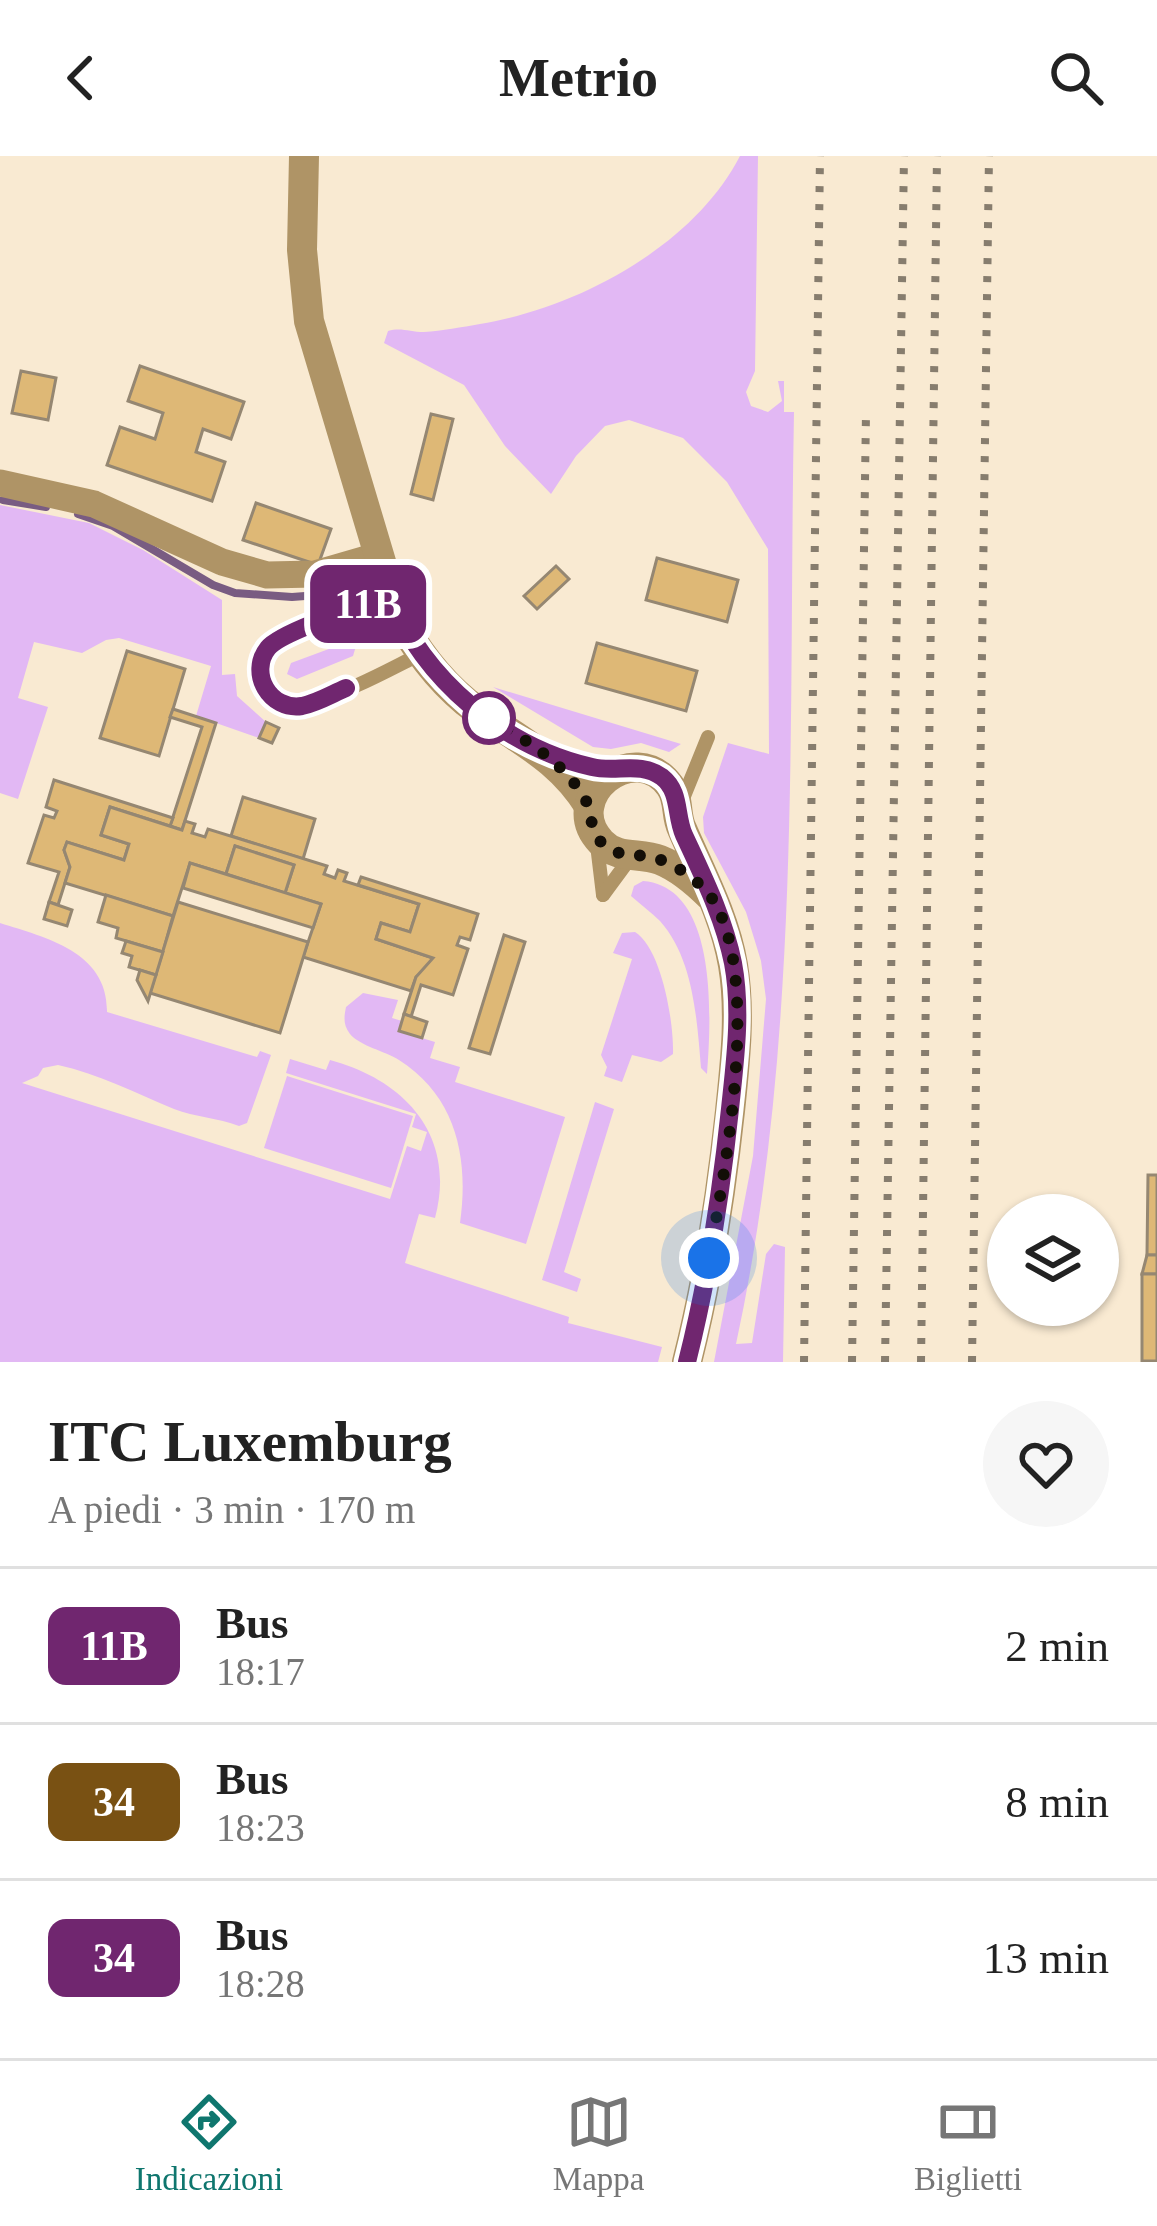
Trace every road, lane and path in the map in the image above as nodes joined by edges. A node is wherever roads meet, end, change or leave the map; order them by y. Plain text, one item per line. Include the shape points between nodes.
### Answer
1 (304, 156) edge
2 (0, 483) edge
3 (376, 556) junction
4 (390, 596) junction
5 (421, 654) junction
6 (708, 737) dead end
7 (701, 752) junction
8 (548, 756) junction
9 (613, 772) junction
10 (661, 776) junction
11 (678, 816) junction
12 (592, 820) junction
13 (636, 856) junction
14 (711, 897) junction
15 (687, 1362) edge

1 - 3 street via 305,305
2 - 3 street via 94,504 267,575 315,574
3 - 4 street
4 - 5 street
4 - 5 lane via 275,641 261,662 264,686 280,703 302,706
5 - 8 street via 470,704
6 - 7 lane
7 - 10 lane
7 - 11 lane
8 - 9 street
8 - 12 street
9 - 10 street via 638,767
9 - 12 street via 593,792
10 - 11 street
11 - 13 street via 665,844
11 - 14 street
12 - 13 street via 613,851
12 - 13 lane via 603,895
13 - 14 street via 670,865
14 - 15 street via 734,968 737,1030 720,1195

